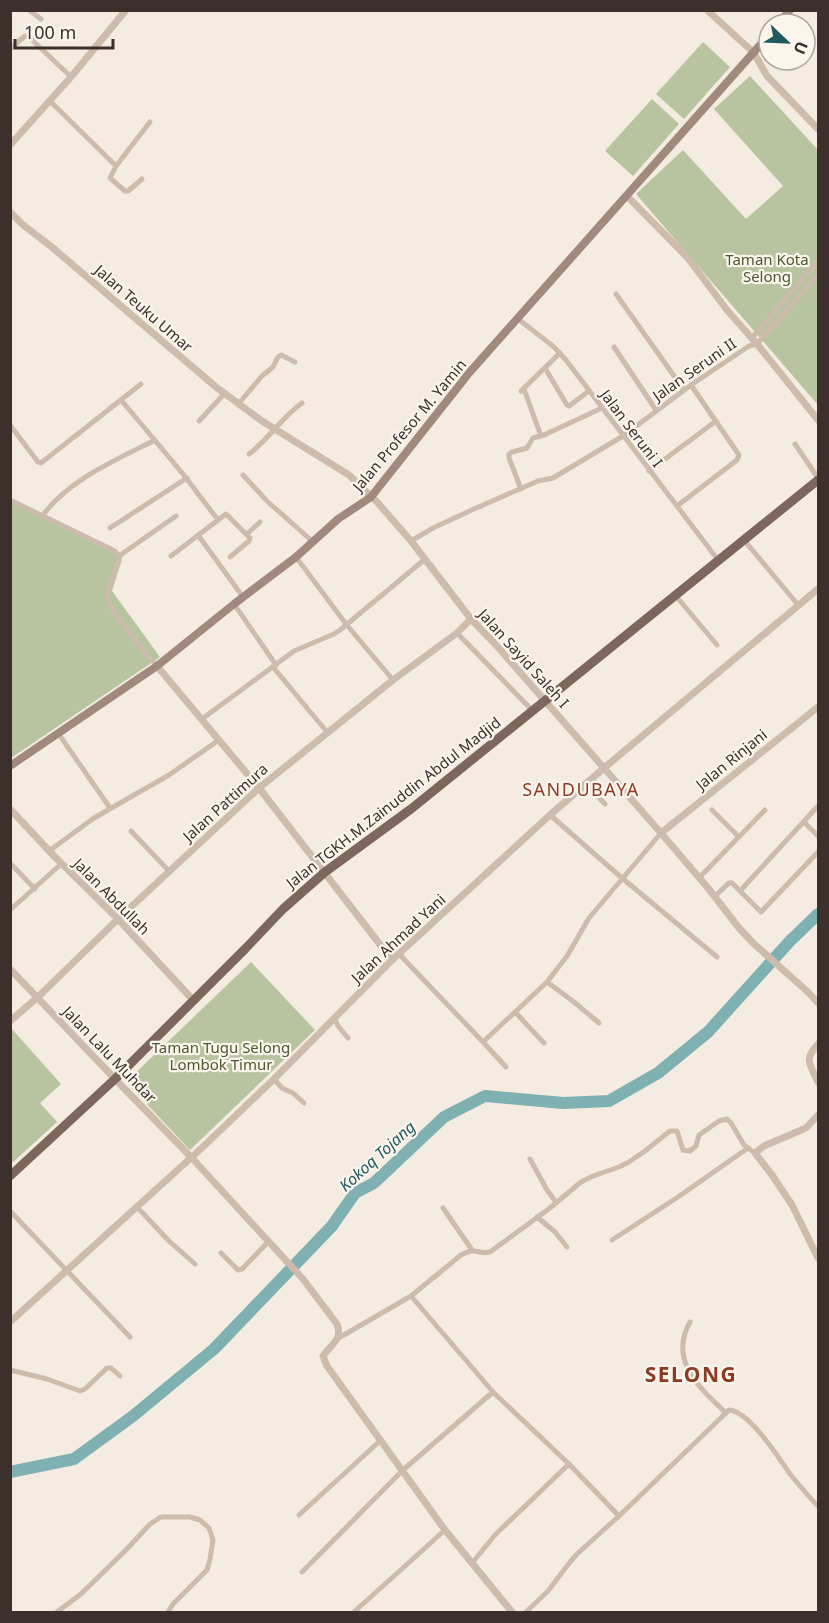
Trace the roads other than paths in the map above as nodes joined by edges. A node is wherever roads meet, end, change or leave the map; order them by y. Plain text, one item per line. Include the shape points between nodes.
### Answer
1 (29, 10) edge
2 (126, 10) edge
3 (707, 10) edge
4 (41, 19) dead end
5 (10, 49) edge
6 (757, 50) edge
7 (754, 54) junction
8 (71, 77) junction
9 (49, 100) junction
10 (150, 122) dead end
11 (819, 129) edge
12 (10, 145) edge
13 (116, 166) junction
14 (142, 179) dead end
15 (627, 196) junction
16 (10, 212) edge
17 (819, 261) edge
18 (819, 275) edge
19 (616, 294) dead end
20 (518, 319) junction
21 (752, 337) junction
22 (758, 344) junction
23 (614, 346) dead end
24 (749, 346) junction
25 (560, 352) junction
26 (294, 362) dead end
27 (545, 368) junction
28 (141, 384) dead end
29 (691, 385) junction
30 (684, 390) junction
31 (589, 391) junction
32 (225, 393) junction
33 (122, 401) junction
34 (239, 403) junction
35 (302, 403) dead end
36 (602, 408) junction
37 (656, 410) junction
38 (819, 420) edge
39 (199, 421) dead end
40 (716, 421) junction
41 (10, 425) edge
42 (275, 428) junction
43 (541, 436) junction
44 (623, 436) junction
45 (155, 440) junction
46 (795, 444) dead end
47 (249, 454) dead end
48 (650, 471) junction
49 (243, 475) dead end
50 (187, 478) junction
51 (819, 479) edge
52 (522, 489) junction
53 (371, 497) junction
54 (10, 500) edge
55 (677, 506) junction
56 (42, 516) junction
57 (176, 516) dead end
58 (218, 520) junction
59 (260, 522) dead end
60 (110, 528) dead end
61 (247, 534) junction
62 (198, 535) junction
63 (744, 540) junction
64 (312, 542) junction
65 (411, 542) junction
66 (119, 556) junction
67 (171, 556) dead end
68 (230, 556) dead end
69 (296, 557) junction
70 (424, 560) junction
71 (718, 560) junction
72 (819, 590) edge
73 (676, 596) junction
74 (243, 597) junction
75 (234, 604) junction
76 (799, 606) junction
77 (471, 620) junction
78 (346, 624) junction
79 (457, 633) junction
80 (717, 645) dead end
81 (157, 666) junction
82 (274, 666) junction
83 (393, 680) junction
84 (543, 700) junction
85 (819, 707) edge
86 (532, 710) junction
87 (202, 719) junction
88 (327, 732) junction
89 (58, 733) junction
90 (219, 740) junction
91 (10, 766) edge
92 (604, 768) junction
93 (586, 784) junction
94 (259, 788) junction
95 (605, 804) dead end
96 (819, 806) edge
97 (110, 808) junction
98 (10, 809) edge
99 (712, 810) dead end
100 (765, 810) dead end
101 (550, 815) junction
102 (804, 822) junction
103 (131, 831) dead end
104 (661, 832) junction
105 (740, 837) junction
106 (819, 837) edge
107 (49, 851) junction
108 (819, 852) edge
109 (10, 862) edge
110 (61, 864) junction
111 (169, 872) junction
112 (325, 872) junction
113 (622, 878) junction
114 (699, 878) junction
115 (35, 889) junction
116 (740, 891) junction
117 (714, 897) junction
118 (10, 910) edge
119 (118, 919) junction
120 (399, 954) junction
121 (717, 957) dead end
122 (392, 960) junction
123 (10, 969) edge
124 (546, 982) junction
125 (38, 998) junction
126 (194, 1001) junction
127 (819, 1003) edge
128 (515, 1012) junction
129 (334, 1018) junction
130 (10, 1021) edge
131 (599, 1023) dead end
132 (348, 1038) dead end
133 (483, 1042) junction
134 (544, 1044) dead end
135 (819, 1044) edge
136 (506, 1067) dead end
137 (115, 1079) junction
138 (274, 1079) junction
139 (819, 1082) edge
140 (304, 1103) dead end
141 (819, 1115) edge
142 (751, 1151) junction
143 (191, 1157) junction
144 (530, 1159) dead end
145 (10, 1176) edge
146 (556, 1202) junction
147 (137, 1207) junction
148 (443, 1208) dead end
149 (10, 1212) edge
150 (537, 1216) junction
151 (612, 1240) dead end
152 (271, 1244) junction
153 (567, 1247) dead end
154 (472, 1250) junction
155 (221, 1253) dead end
156 (819, 1258) edge
157 (195, 1264) dead end
158 (66, 1272) junction
159 (411, 1296) junction
160 (10, 1322) edge
161 (690, 1322) dead end
162 (130, 1337) dead end
163 (337, 1339) junction
164 (10, 1370) edge
165 (120, 1376) dead end
166 (494, 1392) junction
167 (726, 1413) junction
168 (381, 1440) junction
169 (569, 1464) junction
170 (403, 1470) junction
171 (819, 1506) edge
172 (299, 1515) dead end
173 (620, 1516) junction
174 (445, 1530) junction
175 (472, 1563) junction
176 (302, 1572) dead end
177 (57, 1612) edge
178 (168, 1612) edge
179 (354, 1612) edge
180 (512, 1612) edge
181 (526, 1612) edge

1 - 4 street
2 - 8 street
3 - 7 street
5 - 8 street via 22,37 29,37
6 - 7 main road, Jalan Profesor M. Yamin
7 - 11 street via 767,76
7 - 15 main road, Jalan Profesor M. Yamin
8 - 9 street
9 - 12 street
9 - 13 street
10 - 13 street
13 - 14 street via 110,178 125,191
15 - 20 main road, Jalan Profesor M. Yamin
15 - 21 street via 687,257
16 - 32 street, Jalan Teuku Umar
17 - 21 street, Jalan Seruni II
18 - 22 street, Jalan Seruni II
19 - 30 street
20 - 25 street, Jalan Seruni I
20 - 53 main road, Jalan Profesor M. Yamin via 469,373
21 - 22 street
21 - 24 street, Jalan Seruni II
22 - 24 street
22 - 38 street
23 - 37 street
24 - 29 street, Jalan Seruni II
25 - 27 street
25 - 31 street, Jalan Seruni I
26 - 34 street via 278,357
27 - 31 street via 567,405
27 - 43 street via 523,390
28 - 33 street
29 - 30 street, Jalan Seruni II
29 - 40 street
30 - 37 street, Jalan Seruni II
31 - 36 street, Jalan Seruni I
32 - 34 street, Jalan Teuku Umar
32 - 39 street
33 - 41 street via 41,463
33 - 45 street
34 - 42 street, Jalan Teuku Umar
35 - 42 street
36 - 43 street
36 - 44 street, Jalan Seruni I
37 - 44 street, Jalan Seruni II
40 - 48 street
40 - 55 street via 739,457
42 - 47 street
42 - 53 street, Jalan Sayid Saleh I via 349,475
43 - 52 street via 533,438 527,448 509,454
44 - 48 street, Jalan Seruni I
44 - 52 street, Jalan Seruni II via 553,478
45 - 50 street
45 - 56 street via 79,480 58,496
46 - 51 street
48 - 55 street, Jalan Seruni I
49 - 64 street
50 - 58 street
50 - 60 street
51 - 63 main road, Jalan TGKH.M.Zainuddin Abdul Madjid
52 - 65 street, Jalan Seruni II via 433,528
53 - 64 main road, Jalan Profesor M. Yamin
53 - 65 street, Jalan Sayid Saleh I
54 - 56 street
55 - 71 street, Jalan Seruni I
56 - 66 street via 113,549
57 - 66 street
58 - 61 street via 228,515
58 - 62 street
59 - 61 street
61 - 68 street via 250,540
62 - 67 street
62 - 74 street
63 - 71 main road, Jalan TGKH.M.Zainuddin Abdul Madjid
63 - 76 street
64 - 69 main road, Jalan Profesor M. Yamin
65 - 70 street, Jalan Sayid Saleh I
66 - 81 street via 108,593 109,603
69 - 74 main road, Jalan Profesor M. Yamin
69 - 78 street
70 - 77 street, Jalan Sayid Saleh I
70 - 78 street
71 - 73 main road, Jalan TGKH.M.Zainuddin Abdul Madjid
72 - 76 street, Jalan Ahmad Yani
73 - 80 street
73 - 84 main road, Jalan TGKH.M.Zainuddin Abdul Madjid
74 - 75 main road, Jalan Profesor M. Yamin
75 - 81 main road, Jalan Profesor M. Yamin
75 - 82 street
76 - 92 street, Jalan Ahmad Yani
77 - 79 street, Jalan Pattimura
77 - 84 street, Jalan Sayid Saleh I
78 - 82 street
78 - 83 street
79 - 83 street, Jalan Pattimura
79 - 86 street
81 - 87 street
81 - 89 main road, Jalan Profesor M. Yamin
82 - 87 street
82 - 88 street
83 - 88 street, Jalan Pattimura
84 - 86 main road, Jalan TGKH.M.Zainuddin Abdul Madjid
84 - 92 street, Jalan Sayid Saleh I
85 - 104 street, Jalan Rinjani
86 - 112 main road, Jalan TGKH.M.Zainuddin Abdul Madjid via 411,809
87 - 90 street
88 - 94 street, Jalan Pattimura
89 - 91 main road, Jalan Profesor M. Yamin
89 - 97 street
90 - 94 street
90 - 97 street via 169,775
92 - 93 street, Jalan Ahmad Yani
92 - 104 street, Jalan Sayid Saleh I
93 - 95 street
93 - 101 street, Jalan Ahmad Yani
94 - 111 street, Jalan Pattimura
94 - 112 street
96 - 102 street
97 - 107 street
98 - 107 street, Jalan Abdullah
99 - 105 street
100 - 105 street
101 - 113 street
101 - 120 street, Jalan Ahmad Yani
102 - 106 street
102 - 116 street
103 - 111 street
104 - 113 street
104 - 114 street, Jalan Sayid Saleh I
105 - 114 street
107 - 110 street, Jalan Abdullah
108 - 116 street via 761,912
109 - 115 street
110 - 115 street
110 - 119 street, Jalan Abdullah
111 - 119 street, Jalan Pattimura
112 - 122 street
112 - 126 main road, Jalan TGKH.M.Zainuddin Abdul Madjid via 283,909
113 - 121 street
113 - 124 street via 589,918
114 - 117 street, Jalan Sayid Saleh I
115 - 118 street
116 - 117 street via 729,883
117 - 127 street, Jalan Sayid Saleh I via 739,928
119 - 125 street, Jalan Pattimura
119 - 126 street, Jalan Abdullah
120 - 122 street, Jalan Ahmad Yani
120 - 133 street
122 - 129 street, Jalan Ahmad Yani
123 - 125 street, Jalan Lalu Muhdar
124 - 128 street
124 - 131 street
125 - 130 street, Jalan Pattimura
125 - 137 street, Jalan Lalu Muhdar
126 - 137 main road, Jalan TGKH.M.Zainuddin Abdul Madjid
128 - 133 street
128 - 134 street
129 - 132 street
129 - 138 street, Jalan Ahmad Yani
133 - 136 street
135 - 139 street via 808,1059
137 - 143 street, Jalan Lalu Muhdar
137 - 145 main road, Jalan TGKH.M.Zainuddin Abdul Madjid
138 - 140 street
138 - 143 street, Jalan Ahmad Yani
141 - 142 street via 806,1128
142 - 146 street via 727,1119 699,1135 690,1151 683,1150 677,1131 670,1131 628,1162 586,1179
142 - 151 street
142 - 156 street via 792,1205
143 - 147 street, Jalan Ahmad Yani
143 - 152 street, Jalan Lalu Muhdar
144 - 146 street
146 - 150 street
147 - 157 street
147 - 158 street, Jalan Ahmad Yani
148 - 154 street
149 - 158 street
150 - 153 street
150 - 154 street via 490,1252
152 - 155 street via 238,1270
152 - 163 street, Jalan Lalu Muhdar via 337,1324
154 - 159 street
158 - 160 street, Jalan Ahmad Yani
158 - 162 street
159 - 163 street
159 - 166 street
161 - 167 street via 681,1341 683,1358 704,1391
163 - 168 street via 323,1359
164 - 165 street via 47,1378 76,1391 85,1389 107,1368
166 - 169 street
166 - 170 street
167 - 171 street via 733,1410 752,1425
167 - 173 street
168 - 170 street
168 - 172 street
169 - 173 street
169 - 175 street via 493,1537
170 - 174 street
170 - 176 street
173 - 181 street via 570,1562
174 - 175 street
174 - 179 street
175 - 180 street
177 - 178 street via 81,1594 150,1524 161,1518 190,1517 208,1528 213,1540 210,1558 207,1570

